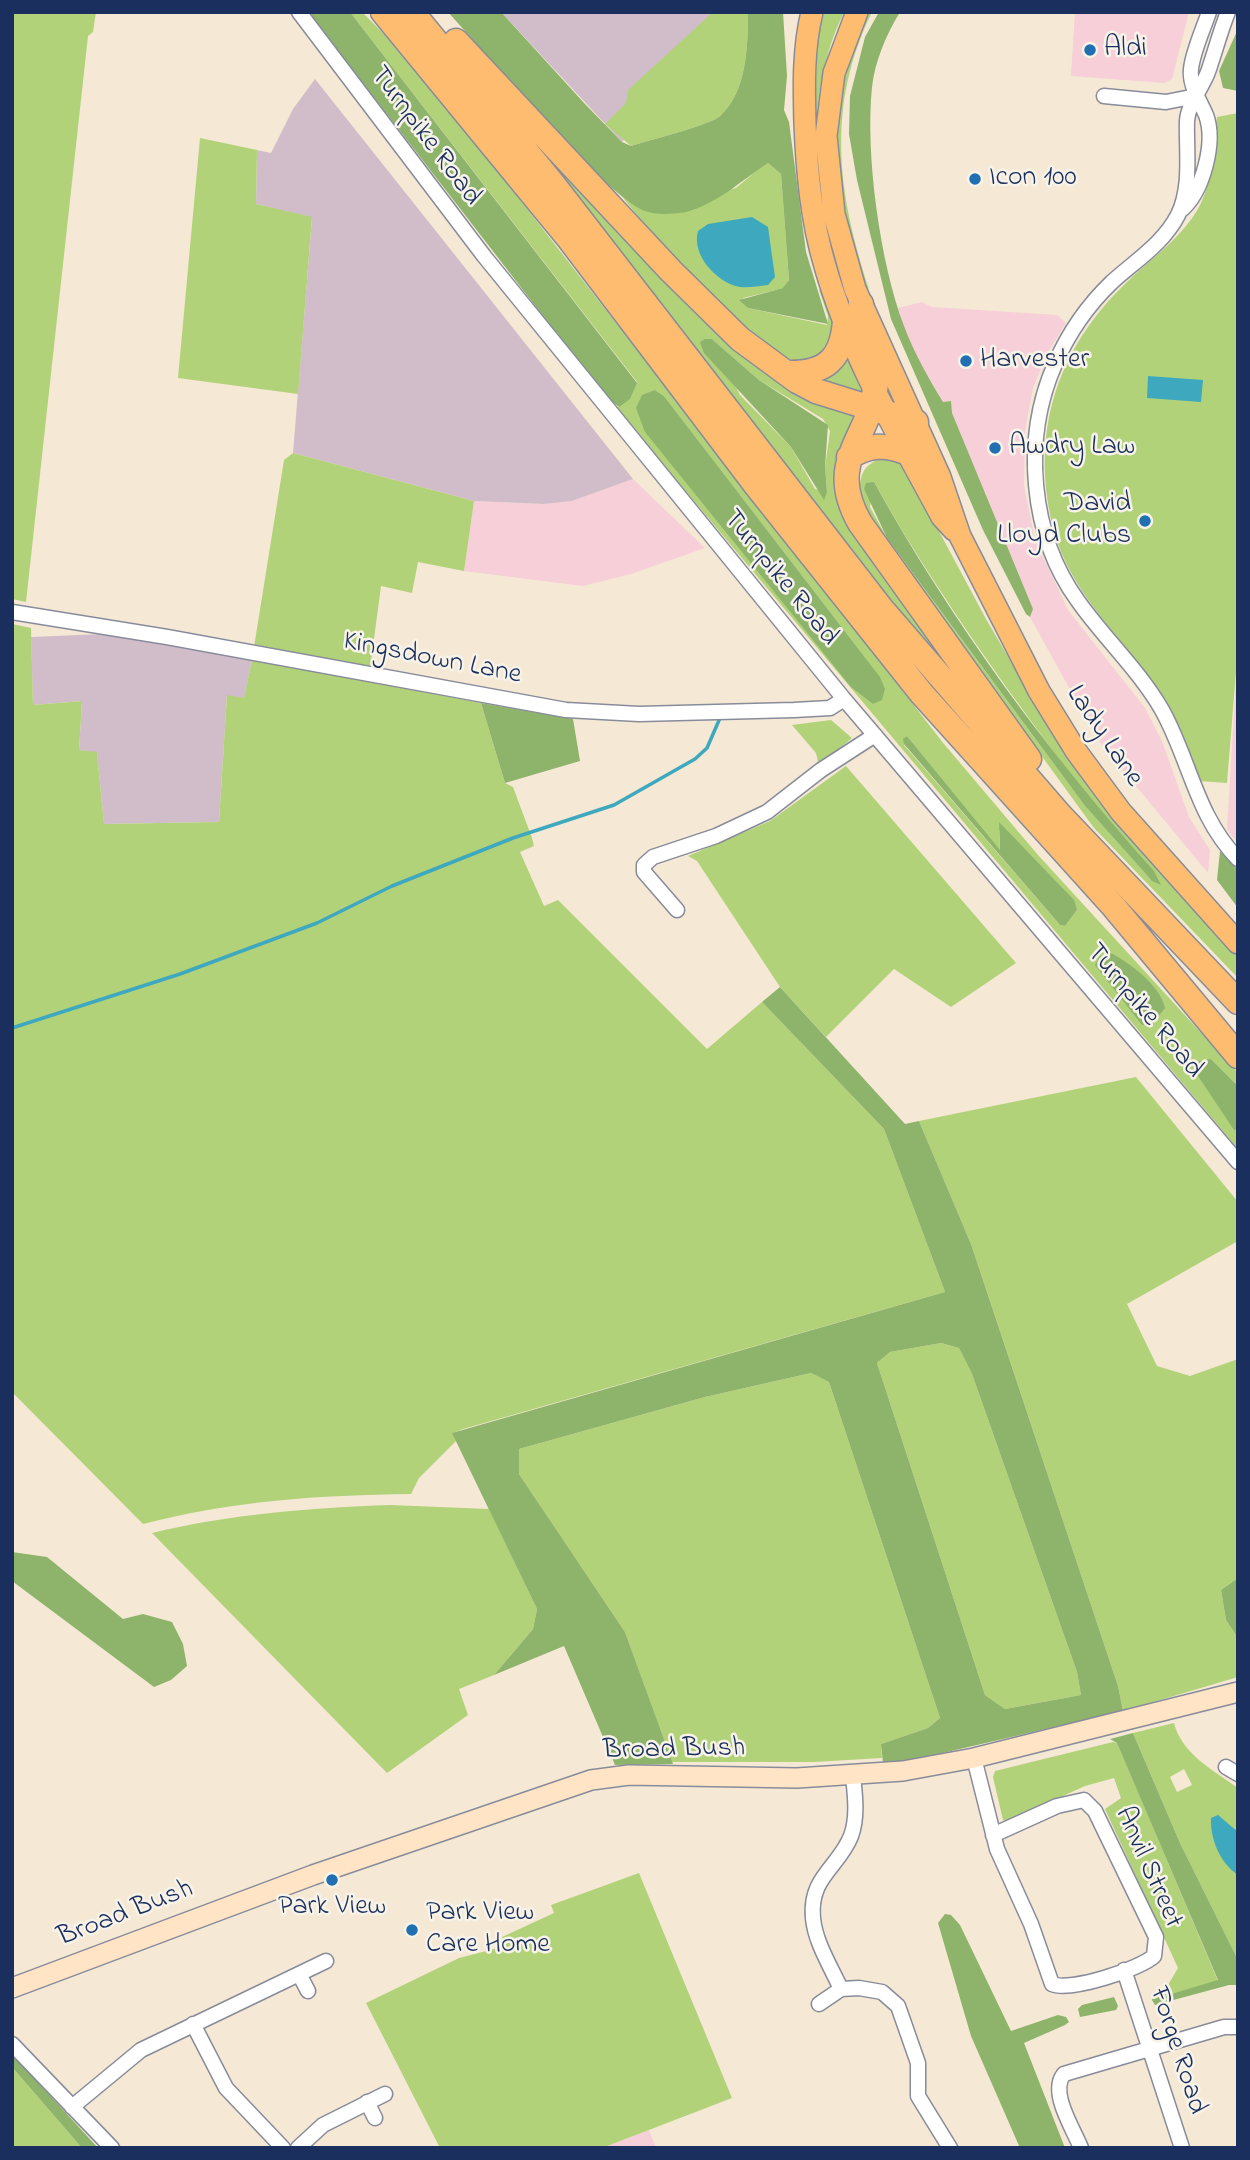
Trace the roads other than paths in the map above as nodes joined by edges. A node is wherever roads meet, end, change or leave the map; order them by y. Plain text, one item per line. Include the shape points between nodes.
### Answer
1 (299, 12) edge
2 (383, 12) edge
3 (412, 12) edge
4 (429, 12) edge
5 (797, 12) edge
6 (812, 12) edge
7 (857, 12) edge
8 (1209, 12) edge
9 (1228, 12) edge
10 (803, 73) junction
11 (1104, 96) dead end
12 (1196, 96) junction
13 (853, 312) junction
14 (788, 373) junction
15 (878, 402) junction
16 (916, 422) junction
17 (908, 453) junction
18 (849, 457) junction
19 (960, 536) junction
20 (12, 612) edge
21 (844, 699) junction
22 (875, 735) junction
23 (1238, 859) edge
24 (1119, 896) junction
25 (677, 910) dead end
26 (1238, 943) edge
27 (1238, 1002) edge
28 (1238, 1032) edge
29 (1238, 1056) edge
30 (1238, 1162) edge
31 (1238, 1692) edge
32 (974, 1758) junction
33 (853, 1776) junction
34 (993, 1835) junction
35 (326, 1961) dead end
36 (1124, 1970) junction
37 (299, 1974) junction
38 (12, 1988) edge
39 (841, 1989) junction
40 (308, 1991) dead end
41 (819, 2004) dead end
42 (193, 2024) junction
43 (1238, 2027) edge
44 (12, 2044) edge
45 (1151, 2048) junction
46 (385, 2094) dead end
47 (367, 2102) junction
48 (72, 2107) junction
49 (375, 2118) dead end
50 (113, 2148) edge
51 (284, 2148) edge
52 (298, 2148) edge
53 (950, 2148) edge
54 (1081, 2148) edge
55 (1182, 2148) edge

1 - 21 street, Turnpike Road via 484,256
2 - 24 highway via 570,240 922,694
3 - 24 highway via 613,260 881,608
4 - 14 highway via 704,306
5 - 10 main road
6 - 10 main road
7 - 13 main road via 834,73 826,136 836,226
8 - 12 street via 1190,71
9 - 12 street
10 - 13 main road via 813,214 825,265
11 - 12 street via 1166,102
12 - 23 street via 1187,118 1189,150 1179,212 1158,242 1094,302 1061,352 1041,406 1036,486 1045,535 1064,581 1161,709 1207,818
13 - 14 highway via 839,351 828,363 814,371
13 - 15 highway via 862,322 875,363
13 - 16 main road, Lady Lane
14 - 15 highway via 816,391
15 - 16 highway
15 - 17 main road, Lady Lane
15 - 18 highway
16 - 19 main road, Lady Lane via 952,505
17 - 18 highway via 873,446
17 - 19 main road, Lady Lane via 942,517
18 - 24 highway via 847,493 860,523
19 - 26 main road, Lady Lane via 1039,691 1076,751 1121,812
20 - 21 street, Kingsdown Lane via 566,710 639,714 820,709
21 - 22 street, Turnpike Road
22 - 25 street via 767,812 716,836 653,857 644,865 644,873
22 - 30 street, Turnpike Road
24 - 27 highway
24 - 28 highway
24 - 29 highway
31 - 32 main road, Broad Bush
32 - 33 main road, Broad Bush
32 - 34 street, Anvil Street
33 - 38 main road, Broad Bush via 629,1775 591,1780 313,1875
33 - 39 street via 852,1832 820,1881 813,1905 814,1926
34 - 36 street, Anvil Street via 1052,1984 1080,1984
34 - 36 street, Anvil Street via 1057,1806 1084,1800 1091,1805 1156,1937 1154,1956
35 - 37 street
36 - 45 street, Forge Road
37 - 40 street
37 - 42 street
39 - 41 street
39 - 53 street via 882,1992 898,2006 918,2063 918,2096
42 - 48 street via 128,2058
42 - 51 street via 226,2088
43 - 45 street
44 - 48 street
45 - 54 street via 1064,2074 1059,2081 1058,2091
45 - 55 street, Forge Road
46 - 47 street
47 - 49 street
47 - 52 street via 323,2125
48 - 50 street

